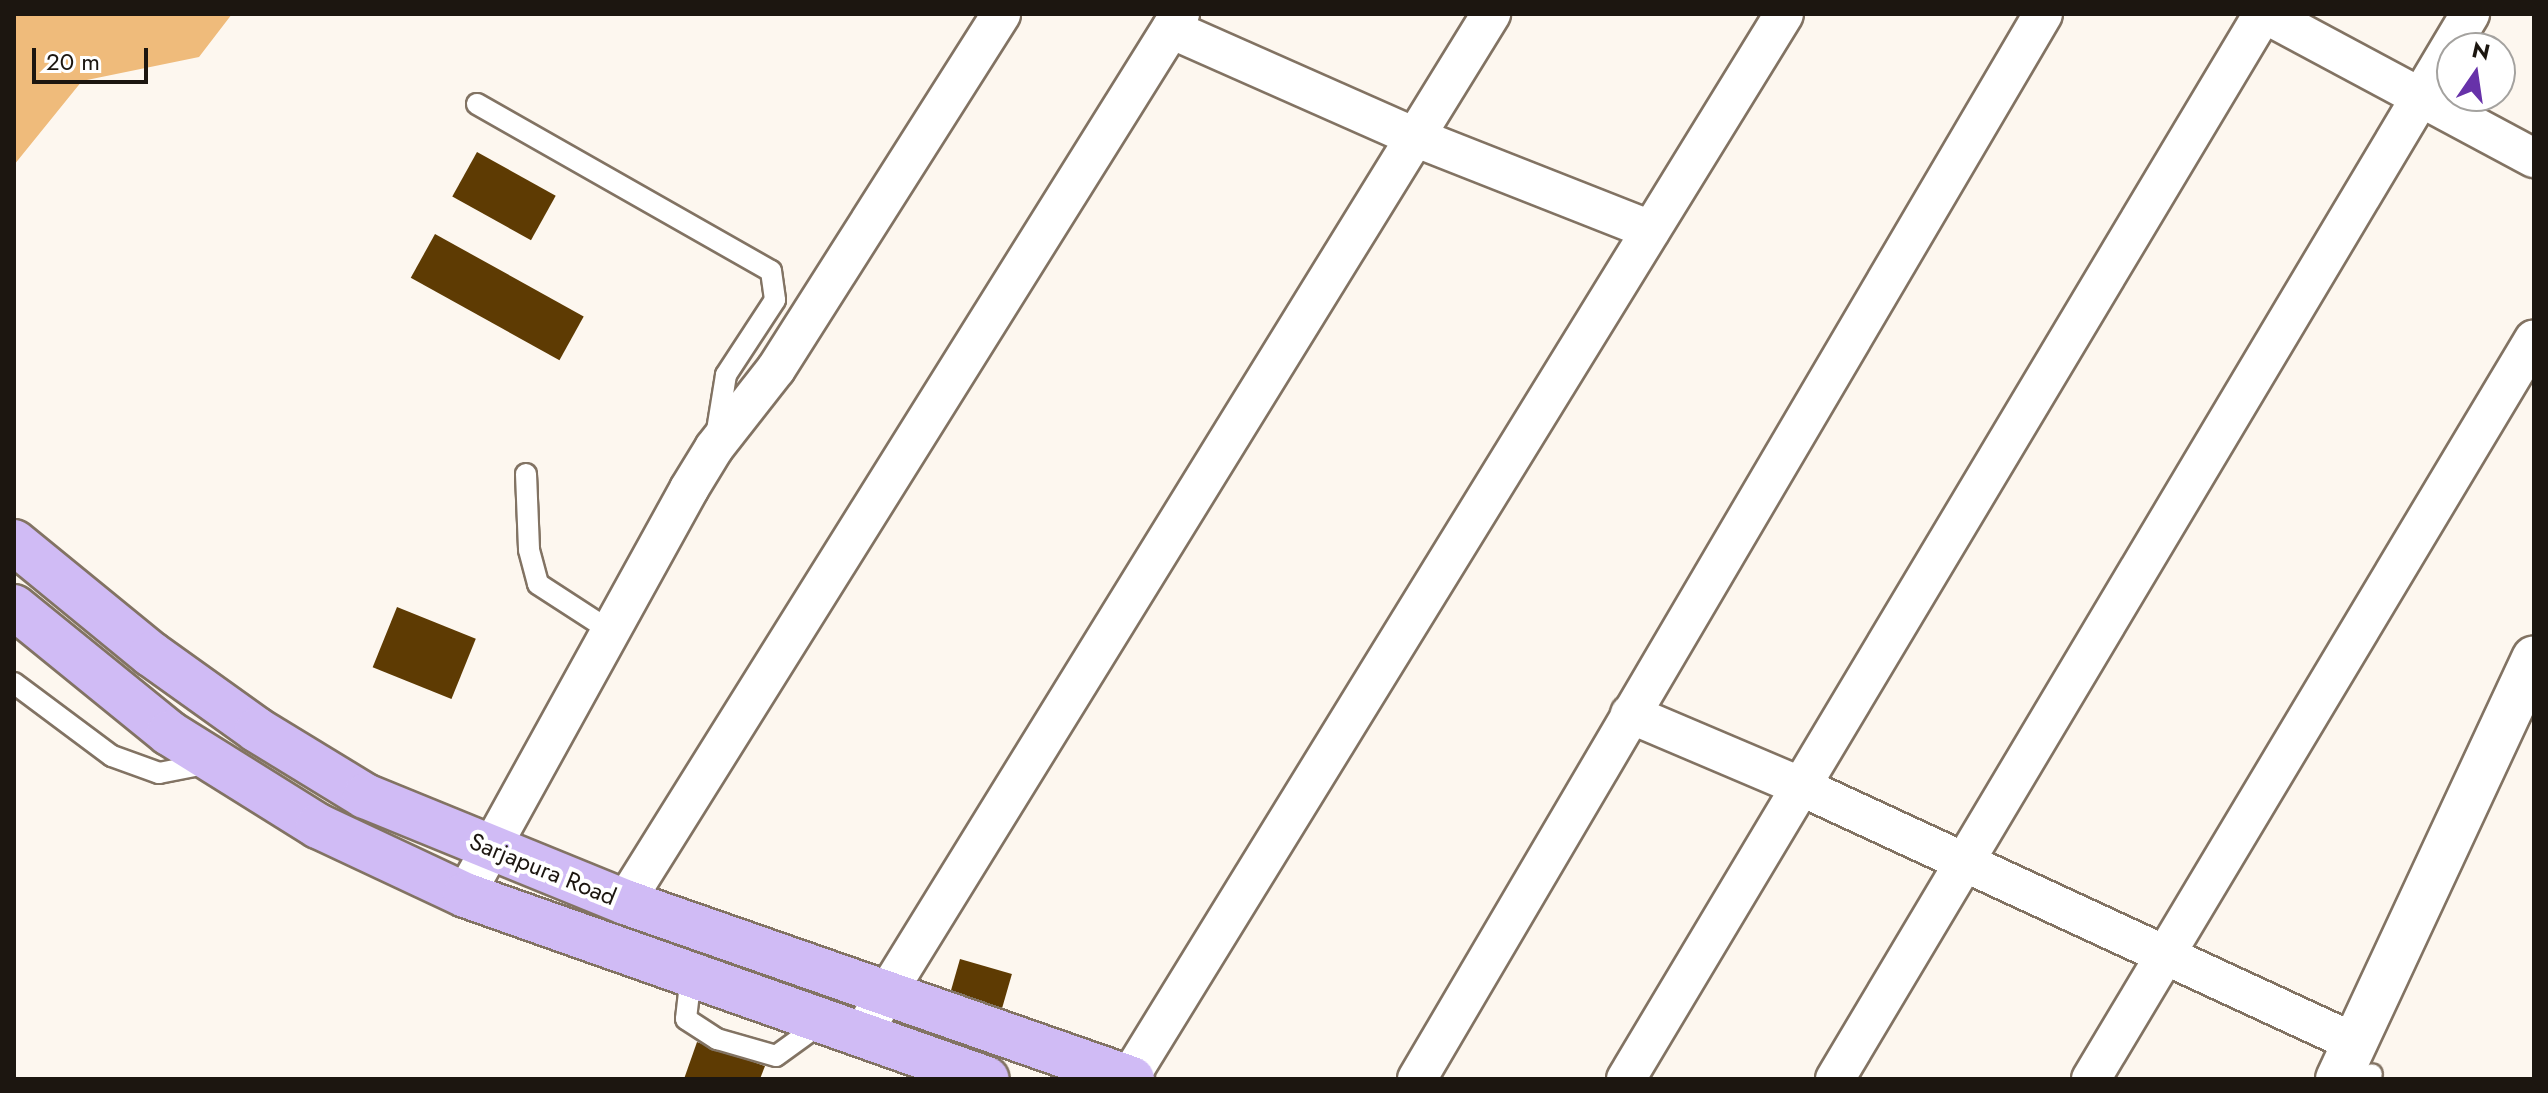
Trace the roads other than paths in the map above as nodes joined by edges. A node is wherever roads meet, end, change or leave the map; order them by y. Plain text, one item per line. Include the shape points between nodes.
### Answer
1 (1001, 14) edge
2 (1491, 14) edge
3 (1784, 14) edge
4 (2043, 14) edge
5 (2264, 14) edge
6 (2470, 14) edge
7 (1176, 21) edge
8 (2423, 99) junction
9 (477, 104) dead end
10 (1417, 138) junction
11 (2534, 158) edge
12 (1650, 230) junction
13 (2534, 339) edge
14 (714, 448) junction
15 (526, 474) dead end
16 (14, 542) edge
17 (14, 607) edge
18 (612, 632) junction
19 (2534, 658) edge
20 (14, 683) edge
21 (1630, 714) junction
22 (216, 762) junction
23 (1802, 787) junction
24 (493, 849) junction
25 (1966, 863) junction
26 (465, 895) junction
27 (625, 902) junction
28 (2162, 954) junction
29 (884, 994) junction
30 (843, 1028) junction
31 (2359, 1069) edge
32 (1131, 1078) edge
33 (987, 1079) edge
34 (1417, 1079) edge
35 (1626, 1079) edge
36 (1835, 1079) edge
37 (2091, 1079) edge

1 - 14 street via 776,369
2 - 10 street
3 - 12 street
4 - 21 street
5 - 8 street
5 - 23 street
6 - 8 street
7 - 10 street
7 - 27 street
8 - 11 street
8 - 25 street
9 - 14 lane via 771,271 775,300 726,375
10 - 12 street
10 - 29 street
12 - 32 street
13 - 28 street
14 - 18 street
15 - 18 lane via 529,550 538,584
16 - 24 main road, Sarjapura Road via 151,654 257,730 365,796
17 - 22 main road, Sarjapura Road via 169,733
18 - 24 street
19 - 31 street
20 - 22 lane via 112,756 159,773
21 - 23 street
21 - 34 street
22 - 26 main road, Sarjapura Road via 318,826
23 - 25 street
23 - 35 street
24 - 26 street
24 - 27 main road, Sarjapura Road
25 - 28 street
25 - 36 street
26 - 30 main road, Sarjapura Road
27 - 29 main road, Sarjapura Road
28 - 31 street
28 - 37 street
29 - 30 street
29 - 32 main road, Sarjapura Road
30 - 33 main road, Sarjapura Road

